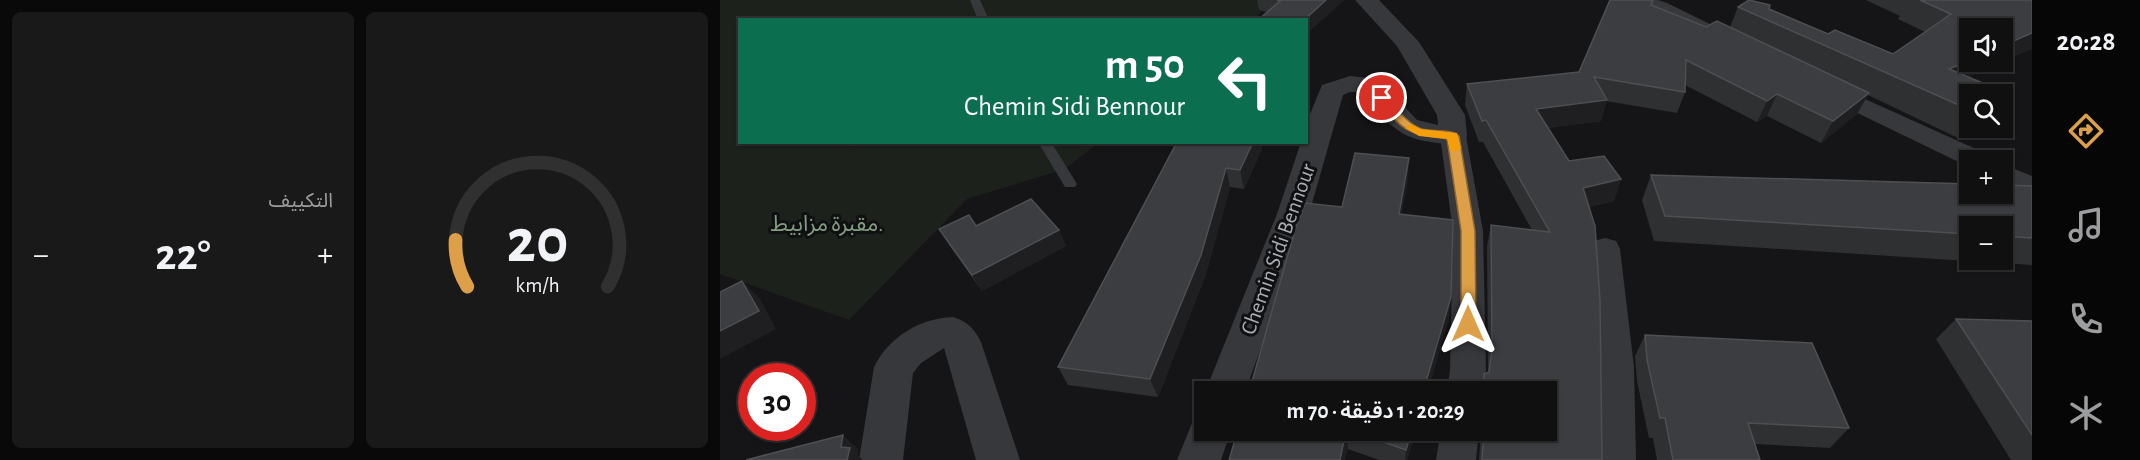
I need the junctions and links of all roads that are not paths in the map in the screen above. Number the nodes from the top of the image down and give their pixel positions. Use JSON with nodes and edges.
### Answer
{"nodes":[{"id":1,"x":975,"y":0,"type":"edge"},
{"id":2,"x":1366,"y":0,"type":"edge"},
{"id":3,"x":1635,"y":0,"type":"edge"},
{"id":4,"x":983,"y":18,"type":"edge"},
{"id":5,"x":1727,"y":42,"type":"edge"},
{"id":6,"x":1800,"y":76,"type":"edge"},
{"id":7,"x":1453,"y":136,"type":"junction"},
{"id":8,"x":1045,"y":144,"type":"edge"},
{"id":9,"x":1959,"y":151,"type":"edge"},
{"id":10,"x":2013,"y":178,"type":"edge"},
{"id":11,"x":1070,"y":184,"type":"dead end"},
{"id":12,"x":2032,"y":188,"type":"edge"},
{"id":13,"x":1605,"y":249,"type":"dead end"},
{"id":14,"x":1229,"y":381,"type":"edge"},
{"id":15,"x":1467,"y":381,"type":"edge"},
{"id":16,"x":1206,"y":441,"type":"edge"},
{"id":17,"x":1459,"y":441,"type":"edge"},
{"id":18,"x":881,"y":460,"type":"edge"},
{"id":19,"x":998,"y":460,"type":"edge"},
{"id":20,"x":1199,"y":460,"type":"edge"},
{"id":21,"x":1456,"y":460,"type":"edge"},
{"id":22,"x":1616,"y":460,"type":"edge"}],
"edges":[{"from":1,"to":4,"type":"lane"},
{"from":2,"to":7,"type":"street"},
{"from":3,"to":5,"type":"street"},
{"from":6,"to":9,"type":"street"},
{"from":7,"to":14,"type":"street","name":"Chemin Sidi Bennour"},
{"from":7,"to":15,"type":"street"},
{"from":8,"to":11,"type":"lane"},
{"from":10,"to":12,"type":"street"},
{"from":13,"to":22,"type":"street"},
{"from":16,"to":20,"type":"street"},
{"from":17,"to":21,"type":"street"},
{"from":18,"to":19,"type":"street"}]}
